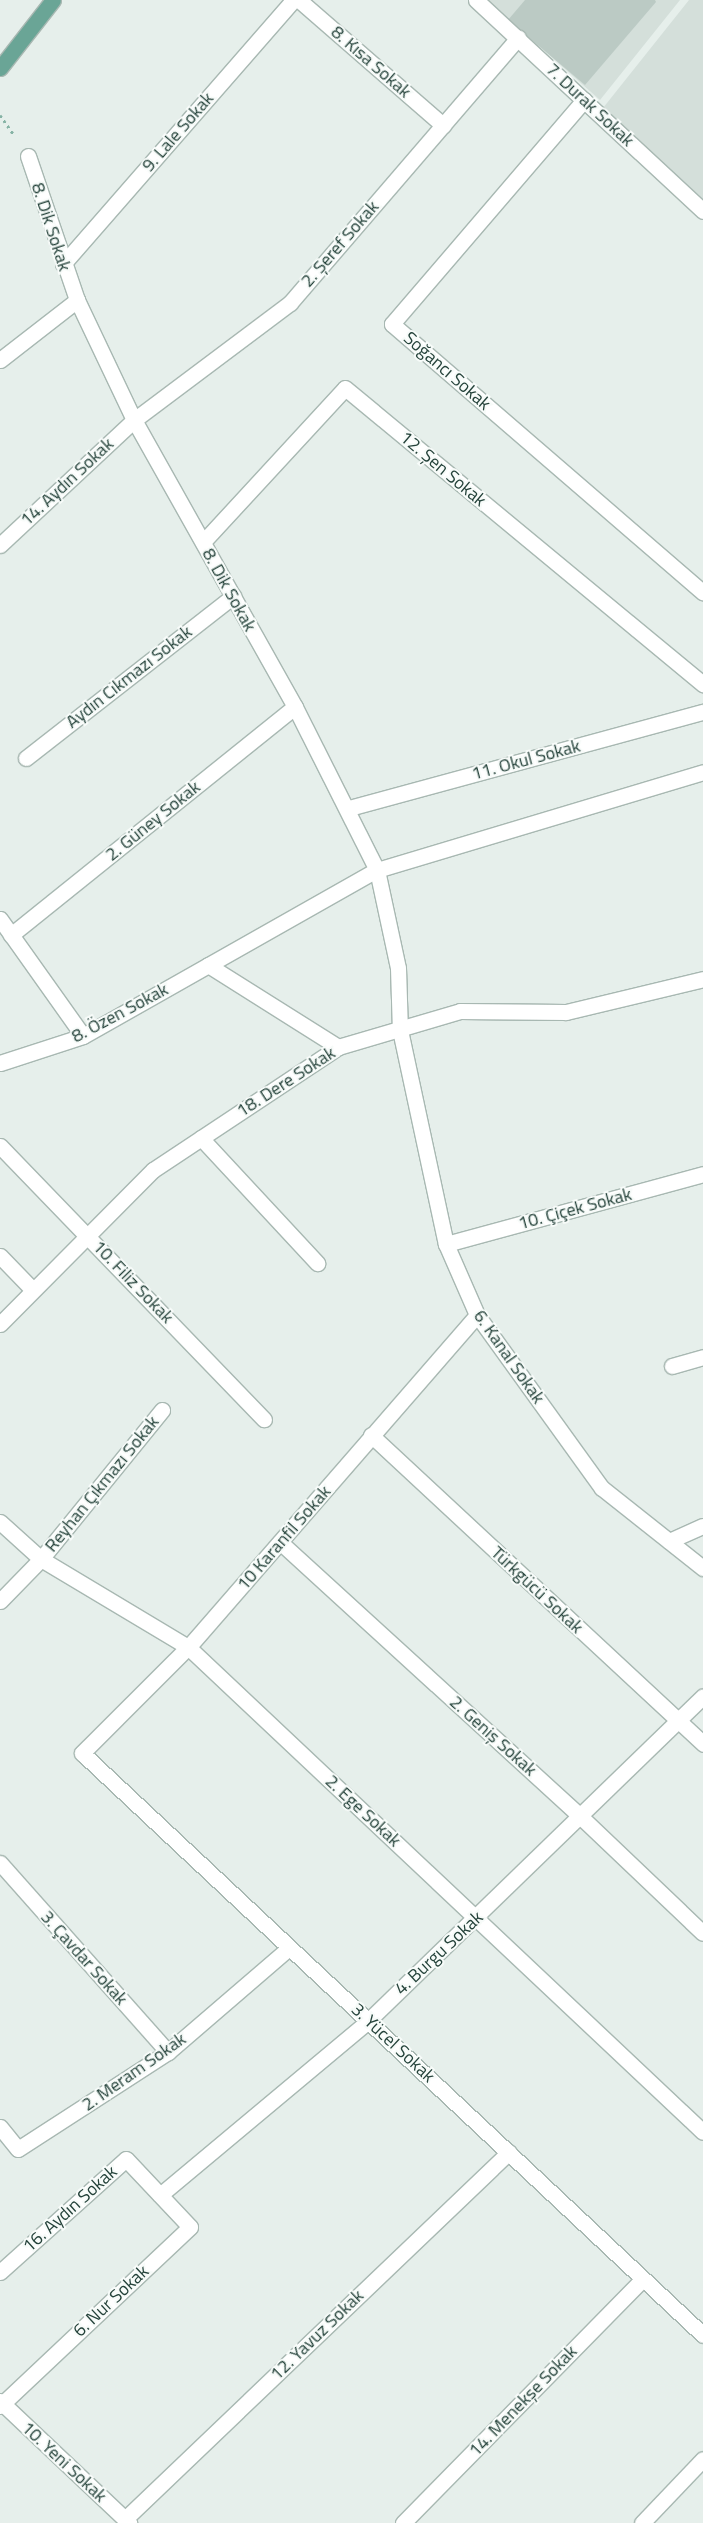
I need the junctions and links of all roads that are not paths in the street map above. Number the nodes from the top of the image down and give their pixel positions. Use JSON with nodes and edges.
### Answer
{"nodes":[{"id":1,"x":53,"y":0,"type":"edge"},
{"id":2,"x":293,"y":0,"type":"edge"},
{"id":3,"x":299,"y":0,"type":"edge"},
{"id":4,"x":476,"y":0,"type":"edge"},
{"id":5,"x":518,"y":38,"type":"junction"},
{"id":6,"x":0,"y":68,"type":"edge"},
{"id":7,"x":584,"y":100,"type":"junction"},
{"id":8,"x":443,"y":125,"type":"junction"},
{"id":9,"x":28,"y":156,"type":"dead end"},
{"id":10,"x":703,"y":211,"type":"edge"},
{"id":11,"x":63,"y":264,"type":"junction"},
{"id":12,"x":76,"y":300,"type":"junction"},
{"id":13,"x":0,"y":360,"type":"edge"},
{"id":14,"x":134,"y":420,"type":"junction"},
{"id":15,"x":203,"y":542,"type":"junction"},
{"id":16,"x":0,"y":545,"type":"edge"},
{"id":17,"x":703,"y":592,"type":"edge"},
{"id":18,"x":233,"y":596,"type":"junction"},
{"id":19,"x":703,"y":684,"type":"edge"},
{"id":20,"x":295,"y":707,"type":"junction"},
{"id":21,"x":703,"y":712,"type":"edge"},
{"id":22,"x":26,"y":758,"type":"dead end"},
{"id":23,"x":703,"y":772,"type":"edge"},
{"id":24,"x":348,"y":808,"type":"junction"},
{"id":25,"x":377,"y":870,"type":"junction"},
{"id":26,"x":0,"y":919,"type":"edge"},
{"id":27,"x":11,"y":935,"type":"junction"},
{"id":28,"x":208,"y":965,"type":"junction"},
{"id":29,"x":703,"y":979,"type":"edge"},
{"id":30,"x":400,"y":1030,"type":"junction"},
{"id":31,"x":83,"y":1036,"type":"junction"},
{"id":32,"x":338,"y":1047,"type":"junction"},
{"id":33,"x":0,"y":1063,"type":"edge"},
{"id":34,"x":201,"y":1138,"type":"junction"},
{"id":35,"x":0,"y":1146,"type":"edge"},
{"id":36,"x":703,"y":1174,"type":"edge"},
{"id":37,"x":88,"y":1235,"type":"junction"},
{"id":38,"x":446,"y":1244,"type":"junction"},
{"id":39,"x":0,"y":1256,"type":"edge"},
{"id":40,"x":317,"y":1263,"type":"dead end"},
{"id":41,"x":33,"y":1290,"type":"junction"},
{"id":42,"x":477,"y":1315,"type":"junction"},
{"id":43,"x":0,"y":1324,"type":"edge"},
{"id":44,"x":703,"y":1357,"type":"edge"},
{"id":45,"x":672,"y":1366,"type":"dead end"},
{"id":46,"x":162,"y":1410,"type":"dead end"},
{"id":47,"x":264,"y":1419,"type":"dead end"},
{"id":48,"x":371,"y":1435,"type":"junction"},
{"id":49,"x":0,"y":1522,"type":"edge"},
{"id":50,"x":703,"y":1526,"type":"edge"},
{"id":51,"x":669,"y":1541,"type":"junction"},
{"id":52,"x":280,"y":1542,"type":"junction"},
{"id":53,"x":41,"y":1559,"type":"junction"},
{"id":54,"x":703,"y":1568,"type":"edge"},
{"id":55,"x":0,"y":1602,"type":"edge"},
{"id":56,"x":188,"y":1647,"type":"junction"},
{"id":57,"x":703,"y":1696,"type":"edge"},
{"id":58,"x":678,"y":1721,"type":"junction"},
{"id":59,"x":703,"y":1744,"type":"edge"},
{"id":60,"x":82,"y":1753,"type":"joint"},
{"id":61,"x":581,"y":1816,"type":"junction"},
{"id":62,"x":0,"y":1863,"type":"edge"},
{"id":63,"x":476,"y":1918,"type":"junction"},
{"id":64,"x":703,"y":1934,"type":"edge"},
{"id":65,"x":289,"y":1948,"type":"junction"},
{"id":66,"x":369,"y":2020,"type":"junction"},
{"id":67,"x":168,"y":2052,"type":"junction"},
{"id":68,"x":0,"y":2127,"type":"edge"},
{"id":69,"x":703,"y":2132,"type":"edge"},
{"id":70,"x":509,"y":2152,"type":"junction"},
{"id":71,"x":160,"y":2194,"type":"junction"},
{"id":72,"x":0,"y":2272,"type":"edge"},
{"id":73,"x":642,"y":2280,"type":"junction"},
{"id":74,"x":703,"y":2336,"type":"edge"},
{"id":75,"x":1,"y":2404,"type":"edge"},
{"id":76,"x":703,"y":2459,"type":"edge"},
{"id":77,"x":127,"y":2521,"type":"edge"},
{"id":78,"x":403,"y":2523,"type":"edge"},
{"id":79,"x":642,"y":2523,"type":"edge"}],
"edges":[{"from":1,"to":6,"type":"main road"},
{"from":2,"to":11,"type":"street","name":"9. Lale Sokak"},
{"from":3,"to":8,"type":"street","name":"8. Kısa Sokak"},
{"from":4,"to":5,"type":"street","name":"7. Durak Sokak"},
{"from":5,"to":7,"type":"street","name":"7. Durak Sokak"},
{"from":5,"to":8,"type":"street","name":"2. Şeref Sokak"},
{"from":7,"to":10,"type":"street","name":"7. Durak Sokak"},
{"from":7,"to":17,"type":"street","name":"Soğancı Sokak"},
{"from":8,"to":14,"type":"street","name":"2. Şeref Sokak"},
{"from":9,"to":11,"type":"street","name":"8. Dik Sokak"},
{"from":11,"to":12,"type":"street","name":"8. Dik Sokak"},
{"from":12,"to":13,"type":"street"},
{"from":12,"to":14,"type":"street","name":"8. Dik Sokak"},
{"from":14,"to":15,"type":"street","name":"8. Dik Sokak"},
{"from":14,"to":16,"type":"street","name":"14. Aydın Sokak"},
{"from":15,"to":18,"type":"street","name":"8. Dik Sokak"},
{"from":15,"to":19,"type":"street","name":"12. Şen Sokak"},
{"from":18,"to":20,"type":"street","name":"8. Dik Sokak"},
{"from":18,"to":22,"type":"street","name":"Aydın Cıkmazı Sokak"},
{"from":20,"to":24,"type":"street","name":"8. Dik Sokak"},
{"from":20,"to":27,"type":"street","name":"2. Güney Sokak"},
{"from":21,"to":24,"type":"street","name":"11. Okul Sokak"},
{"from":23,"to":25,"type":"street"},
{"from":24,"to":25,"type":"street","name":"8. Dik Sokak"},
{"from":25,"to":28,"type":"street","name":"8. Özen Sokak"},
{"from":25,"to":30,"type":"street","name":"8. Dik Sokak"},
{"from":26,"to":27,"type":"street"},
{"from":27,"to":31,"type":"street"},
{"from":28,"to":31,"type":"street","name":"8. Özen Sokak"},
{"from":28,"to":32,"type":"street"},
{"from":29,"to":30,"type":"street","name":"18. Dere Sokak"},
{"from":30,"to":32,"type":"street","name":"18. Dere Sokak"},
{"from":30,"to":38,"type":"street","name":"6. Kanal Sokak"},
{"from":31,"to":33,"type":"street","name":"8. Özen Sokak"},
{"from":32,"to":34,"type":"street","name":"18. Dere Sokak"},
{"from":34,"to":37,"type":"street","name":"18. Dere Sokak"},
{"from":34,"to":40,"type":"street"},
{"from":35,"to":37,"type":"street","name":"10. Filiz Sokak"},
{"from":36,"to":38,"type":"street","name":"10. Çiçek Sokak"},
{"from":37,"to":41,"type":"street","name":"18. Dere Sokak"},
{"from":37,"to":47,"type":"street","name":"10. Filiz Sokak"},
{"from":38,"to":42,"type":"street","name":"6. Kanal Sokak"},
{"from":39,"to":41,"type":"street"},
{"from":41,"to":43,"type":"street","name":"18. Dere Sokak"},
{"from":42,"to":48,"type":"street","name":"10 Karanfil Sokak"},
{"from":42,"to":51,"type":"street","name":"6. Kanal Sokak"},
{"from":44,"to":45,"type":"street"},
{"from":46,"to":53,"type":"street","name":"Reyhan Çıkmazı Sokak"},
{"from":48,"to":52,"type":"street","name":"10 Karanfil Sokak"},
{"from":48,"to":58,"type":"street","name":"Türkgücü Sokak"},
{"from":49,"to":53,"type":"street","name":"2. Ege Sokak"},
{"from":50,"to":51,"type":"street"},
{"from":51,"to":54,"type":"street","name":"6. Kanal Sokak"},
{"from":52,"to":56,"type":"street","name":"10 Karanfil Sokak"},
{"from":52,"to":61,"type":"street","name":"2. Geniş Sokak"},
{"from":53,"to":55,"type":"street","name":"Reyhan Çıkmazı Sokak"},
{"from":53,"to":56,"type":"street","name":"2. Ege Sokak"},
{"from":56,"to":60,"type":"street","name":"10 Karanfil Sokak"},
{"from":56,"to":63,"type":"street","name":"2. Ege Sokak"},
{"from":57,"to":58,"type":"street","name":"4. Burgu Sokak"},
{"from":58,"to":59,"type":"street","name":"Türkgücü Sokak"},
{"from":58,"to":61,"type":"street","name":"4. Burgu Sokak"},
{"from":60,"to":65,"type":"street","name":"3. Yücel Sokak"},
{"from":61,"to":63,"type":"street","name":"4. Burgu Sokak"},
{"from":61,"to":64,"type":"street","name":"2. Geniş Sokak"},
{"from":62,"to":67,"type":"street","name":"3. Çavdar Sokak"},
{"from":63,"to":66,"type":"street","name":"4. Burgu Sokak"},
{"from":63,"to":69,"type":"street","name":"2. Ege Sokak"},
{"from":65,"to":66,"type":"street","name":"3. Yücel Sokak"},
{"from":65,"to":67,"type":"street","name":"2. Meram Sokak"},
{"from":66,"to":70,"type":"street","name":"3. Yücel Sokak"},
{"from":66,"to":71,"type":"street","name":"4. Burgu Sokak"},
{"from":67,"to":68,"type":"street","name":"2. Meram Sokak"},
{"from":70,"to":73,"type":"street","name":"3. Yücel Sokak"},
{"from":70,"to":77,"type":"street","name":"12. Yavuz Sokak"},
{"from":71,"to":72,"type":"street","name":"16. Aydın Sokak"},
{"from":71,"to":75,"type":"street","name":"6. Nur Sokak"},
{"from":73,"to":74,"type":"street","name":"3. Yücel Sokak"},
{"from":73,"to":78,"type":"street","name":"14. Menekşe Sokak"},
{"from":75,"to":77,"type":"street","name":"10. Yeni Sokak"},
{"from":76,"to":79,"type":"street"}]}
